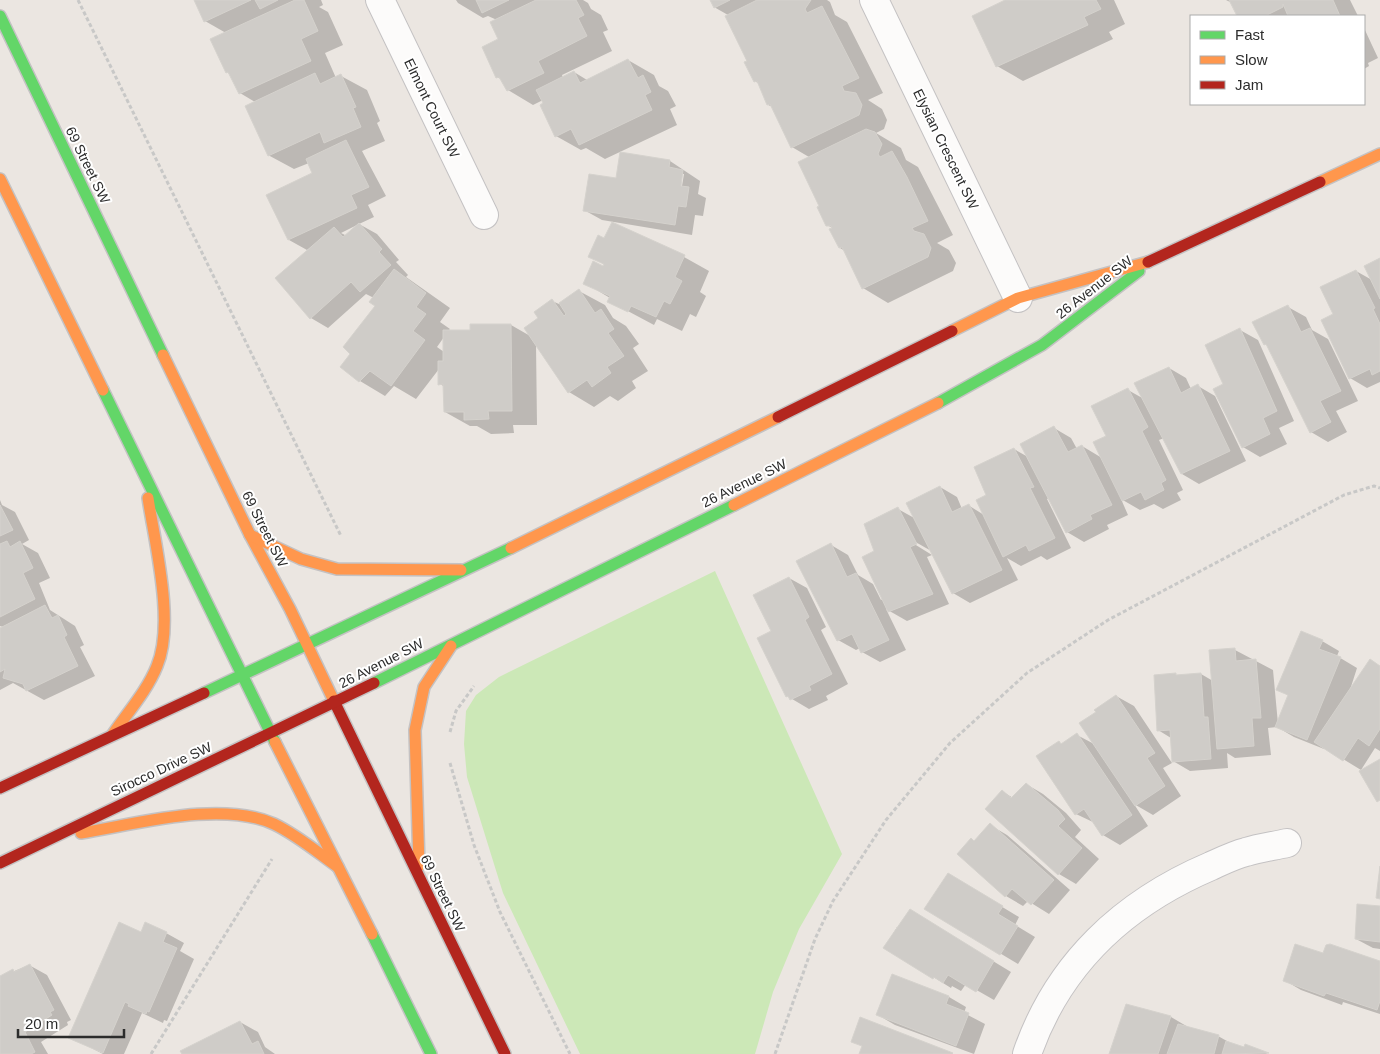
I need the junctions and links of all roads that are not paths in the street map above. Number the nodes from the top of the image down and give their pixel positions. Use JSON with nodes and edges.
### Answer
{"nodes":[{"id":1,"x":380,"y":0,"type":"edge"},
{"id":2,"x":874,"y":0,"type":"edge"},
{"id":3,"x":0,"y":6,"type":"edge"},
{"id":4,"x":0,"y":16,"type":"edge"},
{"id":5,"x":11,"y":40,"type":"junction"},
{"id":6,"x":1380,"y":154,"type":"edge"},
{"id":7,"x":0,"y":179,"type":"edge"},
{"id":8,"x":484,"y":215,"type":"dead end"},
{"id":9,"x":1150,"y":262,"type":"junction"},
{"id":10,"x":1018,"y":298,"type":"junction"},
{"id":11,"x":145,"y":476,"type":"junction"},
{"id":12,"x":250,"y":535,"type":"junction"},
{"id":13,"x":467,"y":570,"type":"junction"},
{"id":14,"x":452,"y":645,"type":"junction"},
{"id":15,"x":308,"y":646,"type":"junction"},
{"id":16,"x":242,"y":675,"type":"junction"},
{"id":17,"x":335,"y":703,"type":"junction"},
{"id":18,"x":113,"y":734,"type":"junction"},
{"id":19,"x":271,"y":734,"type":"junction"},
{"id":20,"x":0,"y":788,"type":"edge"},
{"id":21,"x":55,"y":836,"type":"junction"},
{"id":22,"x":1287,"y":843,"type":"dead end"},
{"id":23,"x":0,"y":862,"type":"edge"},
{"id":24,"x":341,"y":870,"type":"junction"},
{"id":25,"x":420,"y":878,"type":"junction"},
{"id":26,"x":431,"y":1054,"type":"edge"},
{"id":27,"x":505,"y":1054,"type":"edge"},
{"id":28,"x":1027,"y":1054,"type":"edge"}],
"edges":[{"from":1,"to":8,"type":"street","name":"Elmont Court SW"},
{"from":2,"to":10,"type":"street","name":"Elysian Crescent SW"},
{"from":3,"to":5,"type":"main road"},
{"from":4,"to":5,"type":"main road","name":"69 Street SW"},
{"from":5,"to":12,"type":"main road","name":"69 Street SW"},
{"from":6,"to":9,"type":"main road","name":"26 Avenue SW"},
{"from":7,"to":11,"type":"main road"},
{"from":9,"to":10,"type":"main road","name":"26 Avenue SW"},
{"from":9,"to":14,"type":"main road","name":"26 Avenue SW"},
{"from":10,"to":13,"type":"main road","name":"26 Avenue SW"},
{"from":11,"to":16,"type":"main road"},
{"from":11,"to":18,"type":"main road"},
{"from":12,"to":13,"type":"main road"},
{"from":12,"to":15,"type":"main road","name":"69 Street SW"},
{"from":13,"to":15,"type":"main road","name":"26 Avenue SW"},
{"from":14,"to":17,"type":"main road","name":"26 Avenue SW"},
{"from":14,"to":25,"type":"main road"},
{"from":15,"to":16,"type":"main road"},
{"from":15,"to":17,"type":"main road","name":"69 Street SW"},
{"from":16,"to":18,"type":"main road"},
{"from":16,"to":19,"type":"main road"},
{"from":17,"to":19,"type":"main road","name":"Sirocco Drive SW"},
{"from":17,"to":25,"type":"main road","name":"69 Street SW"},
{"from":18,"to":20,"type":"main road"},
{"from":19,"to":21,"type":"main road","name":"Sirocco Drive SW"},
{"from":19,"to":24,"type":"main road"},
{"from":21,"to":23,"type":"main road","name":"Sirocco Drive SW"},
{"from":21,"to":24,"type":"main road"},
{"from":22,"to":28,"type":"street"},
{"from":24,"to":26,"type":"main road"},
{"from":25,"to":27,"type":"main road","name":"69 Street SW"}]}
